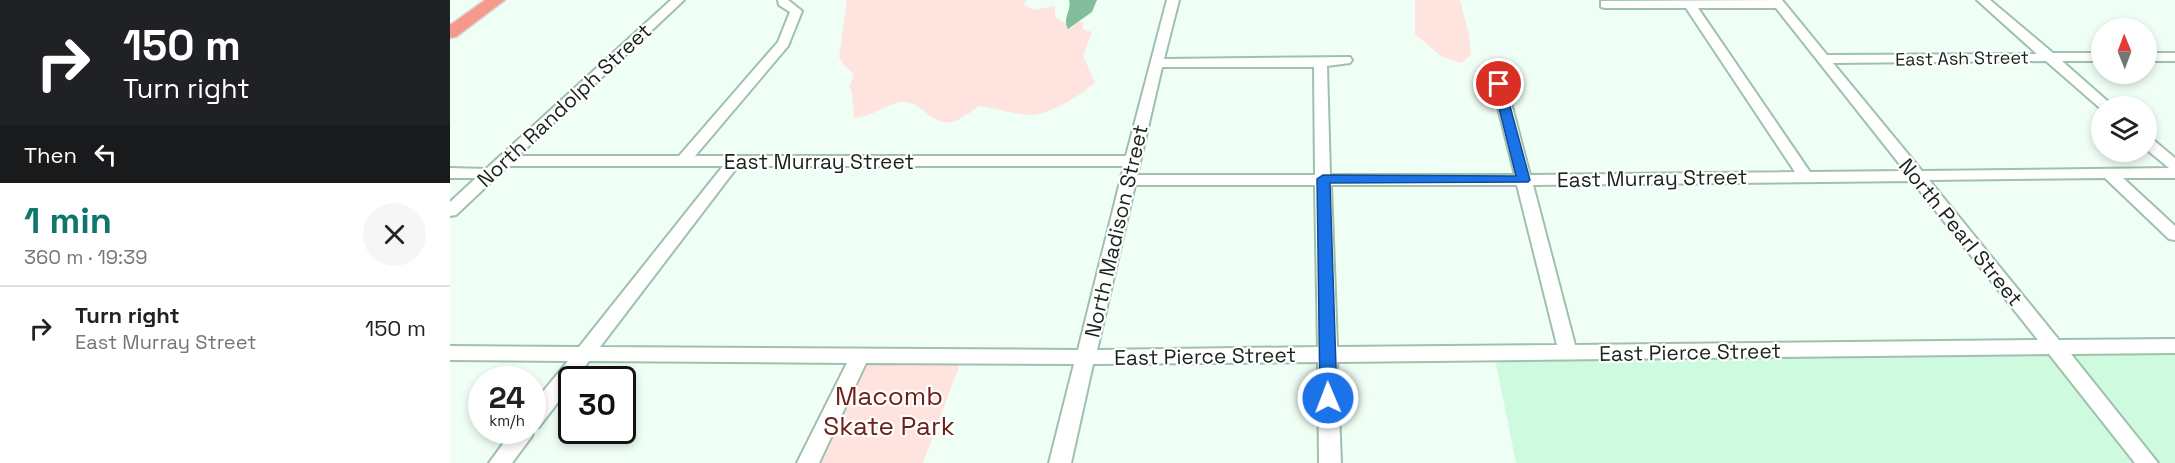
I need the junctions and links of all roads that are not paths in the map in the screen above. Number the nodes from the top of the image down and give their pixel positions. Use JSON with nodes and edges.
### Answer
{"nodes":[{"id":1,"x":496,"y":0,"type":"edge"},
{"id":2,"x":678,"y":0,"type":"edge"},
{"id":3,"x":1173,"y":0,"type":"edge"},
{"id":4,"x":1983,"y":0,"type":"edge"},
{"id":5,"x":783,"y":2,"type":"dead end"},
{"id":6,"x":1777,"y":2,"type":"edge"},
{"id":7,"x":1605,"y":4,"type":"dead end"},
{"id":8,"x":1690,"y":4,"type":"junction"},
{"id":9,"x":450,"y":33,"type":"edge"},
{"id":10,"x":2050,"y":57,"type":"junction"},
{"id":11,"x":2091,"y":57,"type":"edge"},
{"id":12,"x":2157,"y":57,"type":"edge"},
{"id":13,"x":2175,"y":57,"type":"edge"},
{"id":14,"x":1822,"y":59,"type":"junction"},
{"id":15,"x":1346,"y":60,"type":"dead end"},
{"id":16,"x":1156,"y":63,"type":"junction"},
{"id":17,"x":1320,"y":63,"type":"junction"},
{"id":18,"x":1499,"y":84,"type":"dead end"},
{"id":19,"x":2095,"y":96,"type":"edge"},
{"id":20,"x":2157,"y":150,"type":"edge"},
{"id":21,"x":505,"y":161,"type":"junction"},
{"id":22,"x":683,"y":161,"type":"junction"},
{"id":23,"x":734,"y":161,"type":"junction"},
{"id":24,"x":1134,"y":161,"type":"junction"},
{"id":25,"x":2175,"y":166,"type":"edge"},
{"id":26,"x":450,"y":173,"type":"edge"},
{"id":27,"x":2175,"y":173,"type":"edge"},
{"id":28,"x":491,"y":174,"type":"junction"},
{"id":29,"x":2109,"y":174,"type":"junction"},
{"id":30,"x":1916,"y":175,"type":"junction"},
{"id":31,"x":1805,"y":176,"type":"junction"},
{"id":32,"x":1323,"y":179,"type":"junction"},
{"id":33,"x":1129,"y":180,"type":"junction"},
{"id":34,"x":1523,"y":180,"type":"junction"},
{"id":35,"x":450,"y":211,"type":"edge"},
{"id":36,"x":2175,"y":235,"type":"edge"},
{"id":37,"x":2175,"y":346,"type":"edge"},
{"id":38,"x":2053,"y":347,"type":"junction"},
{"id":39,"x":450,"y":353,"type":"edge"},
{"id":40,"x":1568,"y":353,"type":"junction"},
{"id":41,"x":585,"y":354,"type":"junction"},
{"id":42,"x":1328,"y":355,"type":"junction"},
{"id":43,"x":860,"y":356,"type":"junction"},
{"id":44,"x":1086,"y":357,"type":"junction"},
{"id":45,"x":546,"y":403,"type":"edge"},
{"id":46,"x":514,"y":444,"type":"edge"},
{"id":47,"x":500,"y":463,"type":"edge"},
{"id":48,"x":808,"y":463,"type":"edge"},
{"id":49,"x":1060,"y":463,"type":"edge"},
{"id":50,"x":1330,"y":463,"type":"edge"},
{"id":51,"x":2147,"y":463,"type":"edge"}],
"edges":[{"from":1,"to":9,"type":"highway"},
{"from":2,"to":21,"type":"street","name":"North Randolph Street"},
{"from":3,"to":16,"type":"street","name":"North Madison Street"},
{"from":4,"to":10,"type":"street"},
{"from":5,"to":22,"type":"street"},
{"from":6,"to":8,"type":"street"},
{"from":6,"to":14,"type":"street","name":"North Pearl Street"},
{"from":7,"to":8,"type":"street"},
{"from":8,"to":31,"type":"street"},
{"from":10,"to":11,"type":"street","name":"East Ash Street"},
{"from":10,"to":14,"type":"street","name":"East Ash Street"},
{"from":10,"to":19,"type":"street"},
{"from":12,"to":13,"type":"street"},
{"from":14,"to":30,"type":"street","name":"North Pearl Street"},
{"from":15,"to":17,"type":"street"},
{"from":16,"to":17,"type":"street"},
{"from":16,"to":24,"type":"street","name":"North Madison Street"},
{"from":17,"to":32,"type":"street"},
{"from":18,"to":34,"type":"street"},
{"from":20,"to":25,"type":"street"},
{"from":21,"to":22,"type":"street","name":"East Murray Street"},
{"from":21,"to":28,"type":"street","name":"North Randolph Street"},
{"from":22,"to":23,"type":"street","name":"East Murray Street"},
{"from":23,"to":24,"type":"street","name":"East Murray Street"},
{"from":23,"to":41,"type":"street"},
{"from":24,"to":33,"type":"street","name":"North Madison Street"},
{"from":26,"to":28,"type":"street"},
{"from":27,"to":29,"type":"street","name":"East Murray Street"},
{"from":28,"to":35,"type":"street","name":"North Randolph Street"},
{"from":29,"to":30,"type":"street","name":"East Murray Street"},
{"from":29,"to":36,"type":"street"},
{"from":30,"to":31,"type":"street","name":"East Murray Street"},
{"from":30,"to":38,"type":"street","name":"North Pearl Street"},
{"from":31,"to":34,"type":"street","name":"East Murray Street"},
{"from":32,"to":33,"type":"street","name":"East Murray Street"},
{"from":32,"to":34,"type":"street","name":"East Murray Street"},
{"from":32,"to":42,"type":"street"},
{"from":33,"to":44,"type":"street","name":"North Madison Street"},
{"from":34,"to":40,"type":"street"},
{"from":37,"to":38,"type":"street","name":"East Pierce Street"},
{"from":38,"to":40,"type":"street","name":"East Pierce Street"},
{"from":38,"to":51,"type":"street","name":"North Pearl Street"},
{"from":39,"to":41,"type":"street","name":"East Pierce Street"},
{"from":40,"to":42,"type":"street","name":"East Pierce Street"},
{"from":41,"to":43,"type":"street","name":"East Pierce Street"},
{"from":41,"to":45,"type":"street"},
{"from":42,"to":44,"type":"street","name":"East Pierce Street"},
{"from":42,"to":50,"type":"street"},
{"from":43,"to":44,"type":"street","name":"East Pierce Street"},
{"from":43,"to":48,"type":"street"},
{"from":44,"to":49,"type":"street","name":"North Madison Street"},
{"from":46,"to":47,"type":"street"}]}
